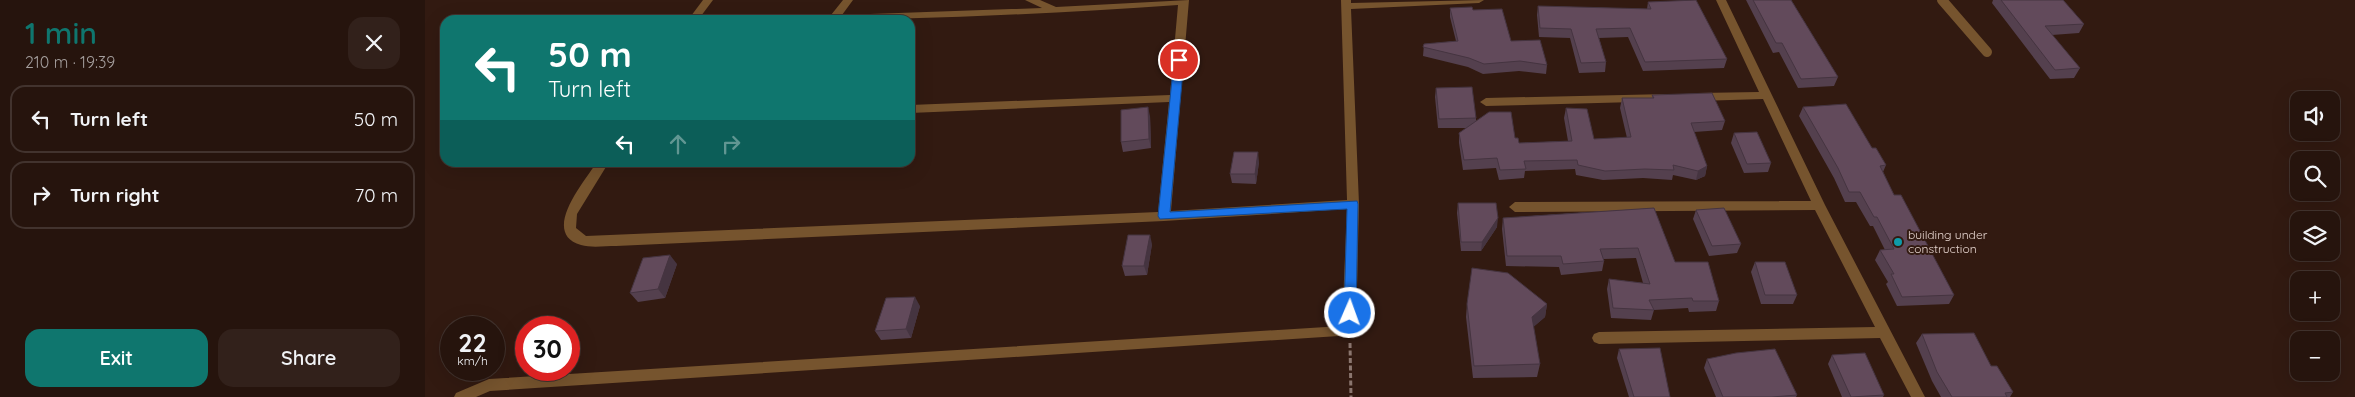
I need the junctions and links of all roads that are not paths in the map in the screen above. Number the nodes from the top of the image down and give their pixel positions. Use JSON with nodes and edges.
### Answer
{"nodes":[{"id":1,"x":708,"y":0,"type":"edge"},
{"id":2,"x":848,"y":0,"type":"edge"},
{"id":3,"x":1030,"y":0,"type":"edge"},
{"id":4,"x":1479,"y":0,"type":"edge"},
{"id":5,"x":1721,"y":0,"type":"edge"},
{"id":6,"x":1943,"y":0,"type":"edge"},
{"id":7,"x":1184,"y":1,"type":"edge"},
{"id":8,"x":1346,"y":3,"type":"edge"},
{"id":9,"x":1061,"y":10,"type":"junction"},
{"id":10,"x":697,"y":15,"type":"edge"},
{"id":11,"x":836,"y":15,"type":"edge"},
{"id":12,"x":915,"y":15,"type":"edge"},
{"id":13,"x":1987,"y":52,"type":"dead end"},
{"id":14,"x":1766,"y":95,"type":"junction"},
{"id":15,"x":1176,"y":98,"type":"junction"},
{"id":16,"x":1486,"y":102,"type":"dead end"},
{"id":17,"x":915,"y":109,"type":"edge"},
{"id":18,"x":600,"y":167,"type":"edge"},
{"id":19,"x":1353,"y":204,"type":"junction"},
{"id":20,"x":1819,"y":205,"type":"junction"},
{"id":21,"x":1515,"y":207,"type":"dead end"},
{"id":22,"x":1164,"y":216,"type":"junction"},
{"id":23,"x":1885,"y":332,"type":"junction"},
{"id":24,"x":1599,"y":338,"type":"dead end"},
{"id":25,"x":461,"y":397,"type":"edge"},
{"id":26,"x":1918,"y":397,"type":"edge"}],
"edges":[{"from":1,"to":10,"type":"street"},
{"from":2,"to":11,"type":"street"},
{"from":3,"to":9,"type":"street"},
{"from":4,"to":8,"type":"street"},
{"from":5,"to":14,"type":"street"},
{"from":6,"to":13,"type":"lane"},
{"from":7,"to":9,"type":"street"},
{"from":7,"to":15,"type":"street"},
{"from":8,"to":19,"type":"street"},
{"from":9,"to":12,"type":"street"},
{"from":14,"to":16,"type":"street"},
{"from":14,"to":20,"type":"street"},
{"from":15,"to":17,"type":"street"},
{"from":15,"to":22,"type":"street"},
{"from":18,"to":22,"type":"street"},
{"from":19,"to":22,"type":"street"},
{"from":19,"to":25,"type":"street"},
{"from":20,"to":21,"type":"street"},
{"from":20,"to":23,"type":"street"},
{"from":23,"to":24,"type":"street"},
{"from":23,"to":26,"type":"street"}]}
